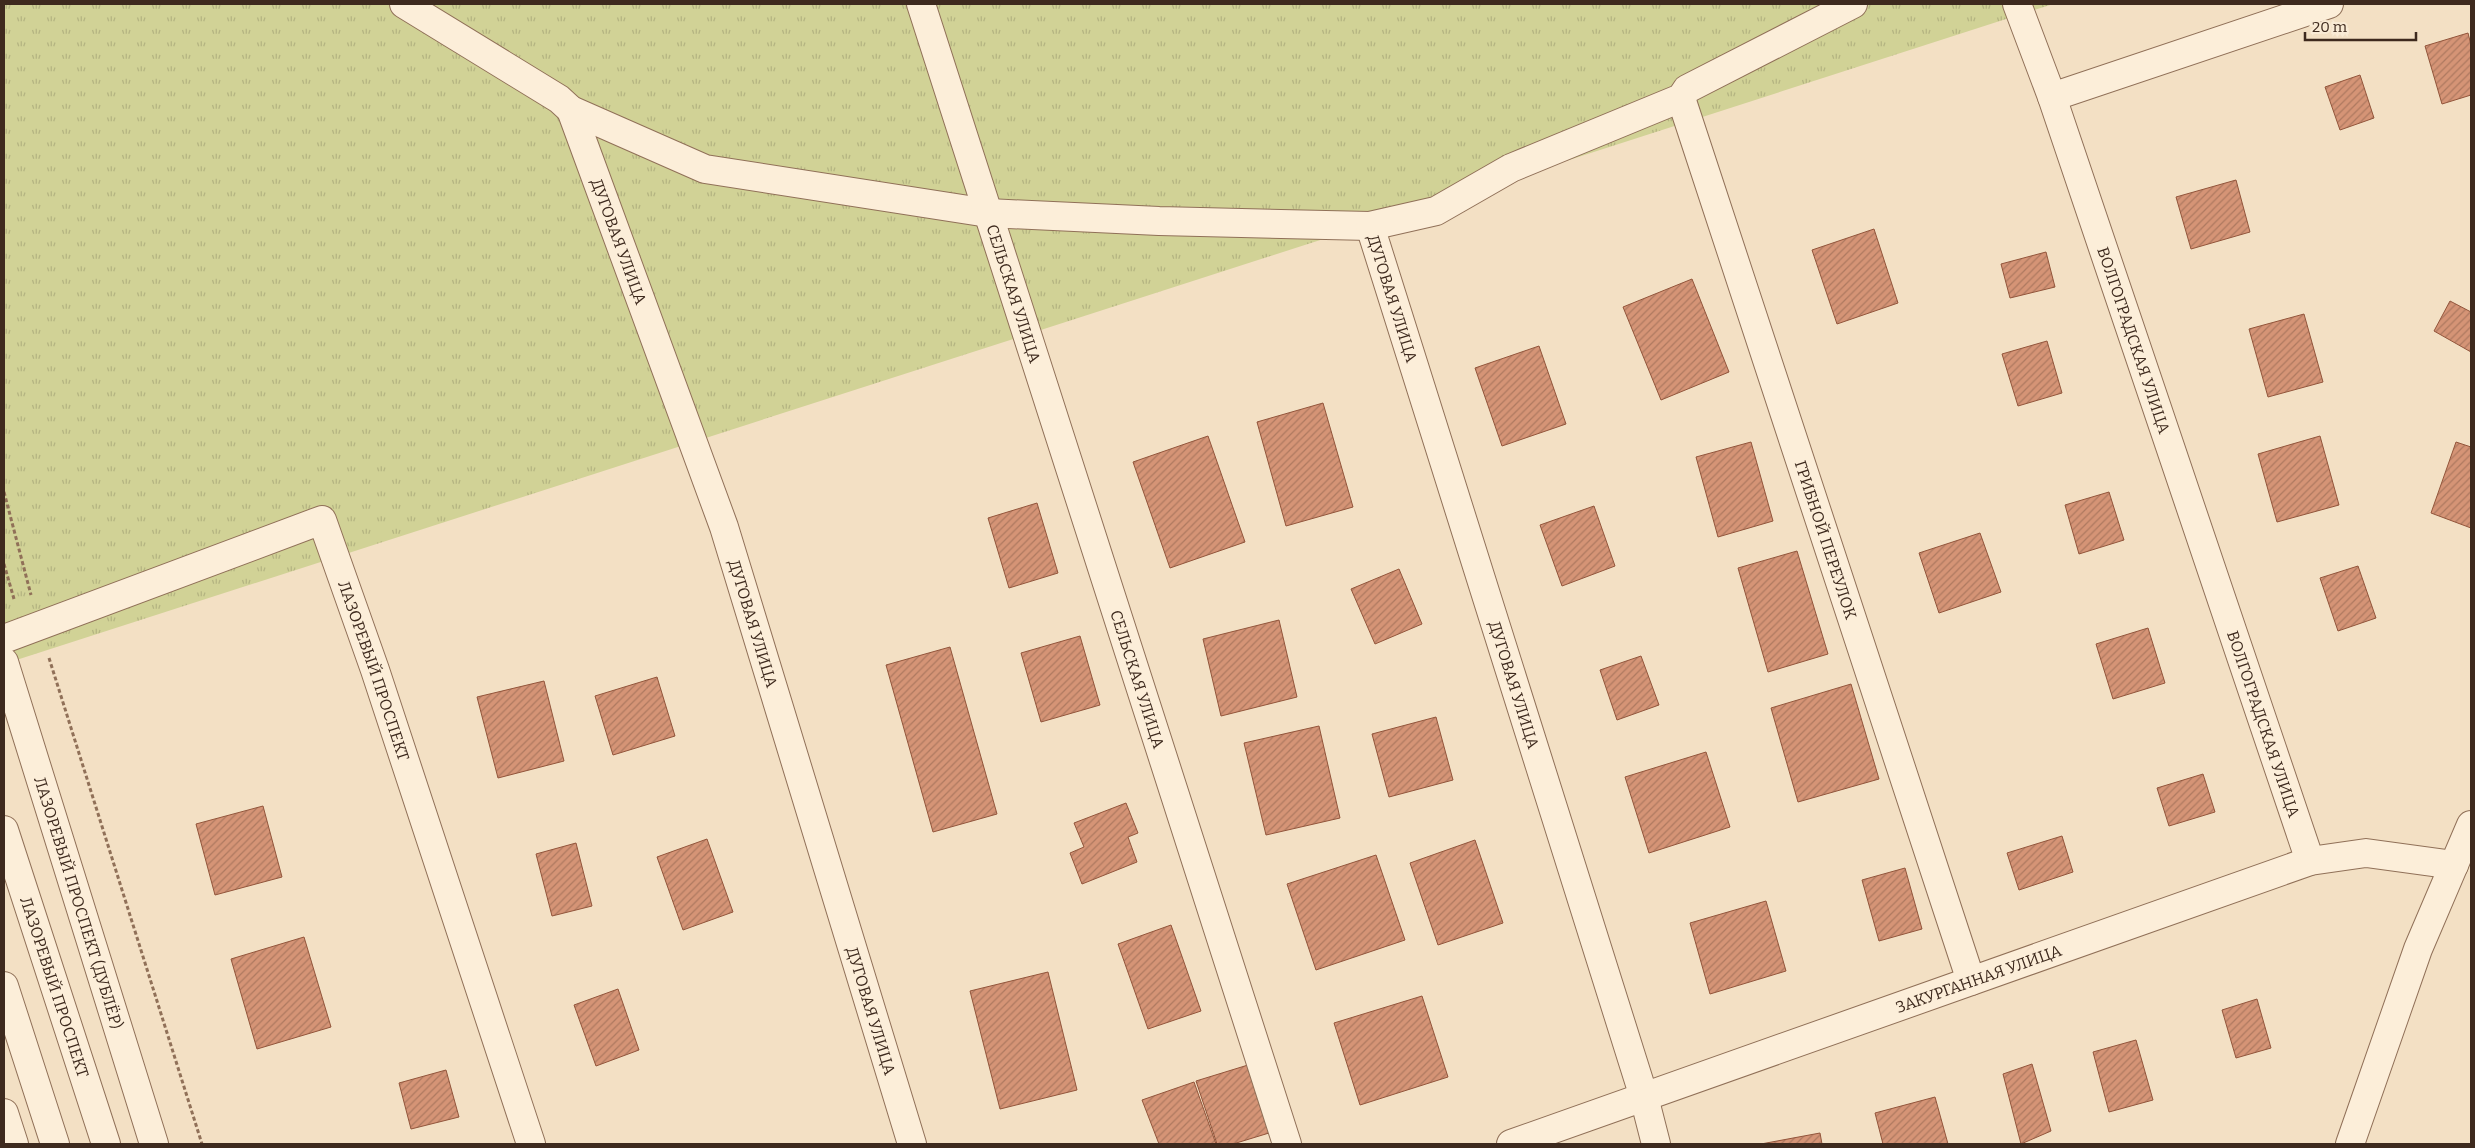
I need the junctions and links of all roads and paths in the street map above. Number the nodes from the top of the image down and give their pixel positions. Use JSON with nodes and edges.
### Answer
{"nodes":[{"id":1,"x":404,"y":4,"type":"edge"},
{"id":2,"x":921,"y":4,"type":"edge"},
{"id":3,"x":1853,"y":4,"type":"edge"},
{"id":4,"x":2017,"y":4,"type":"edge"},
{"id":5,"x":2329,"y":4,"type":"edge"},
{"id":6,"x":2052,"y":96,"type":"junction"},
{"id":7,"x":1681,"y":98,"type":"junction"},
{"id":8,"x":571,"y":110,"type":"junction"},
{"id":9,"x":988,"y":213,"type":"junction"},
{"id":10,"x":1370,"y":226,"type":"junction"},
{"id":11,"x":4,"y":492,"type":"edge"},
{"id":12,"x":39,"y":626,"type":"junction"},
{"id":13,"x":4,"y":639,"type":"edge"},
{"id":14,"x":4,"y":662,"type":"edge"},
{"id":15,"x":2471,"y":825,"type":"edge"},
{"id":16,"x":4,"y":830,"type":"edge"},
{"id":17,"x":2310,"y":862,"type":"junction"},
{"id":18,"x":2454,"y":865,"type":"junction"},
{"id":19,"x":1971,"y":981,"type":"junction"},
{"id":20,"x":4,"y":986,"type":"edge"},
{"id":21,"x":1644,"y":1097,"type":"junction"},
{"id":22,"x":4,"y":1113,"type":"edge"},
{"id":23,"x":14,"y":1144,"type":"edge"},
{"id":24,"x":55,"y":1144,"type":"edge"},
{"id":25,"x":106,"y":1144,"type":"edge"},
{"id":26,"x":154,"y":1144,"type":"edge"},
{"id":27,"x":202,"y":1144,"type":"edge"},
{"id":28,"x":531,"y":1144,"type":"edge"},
{"id":29,"x":912,"y":1144,"type":"edge"},
{"id":30,"x":1287,"y":1144,"type":"edge"},
{"id":31,"x":1511,"y":1144,"type":"edge"},
{"id":32,"x":1656,"y":1144,"type":"edge"},
{"id":33,"x":2350,"y":1144,"type":"edge"}],
"edges":[{"from":1,"to":8,"type":"street"},
{"from":2,"to":9,"type":"street","name":"СЕЛЬСКАЯ УЛИЦА"},
{"from":3,"to":7,"type":"street"},
{"from":4,"to":6,"type":"street","name":"ВОЛГОГРАДСКАЯ УЛИЦА"},
{"from":5,"to":6,"type":"street"},
{"from":6,"to":17,"type":"street","name":"ВОЛГОГРАДСКАЯ УЛИЦА"},
{"from":7,"to":10,"type":"street"},
{"from":7,"to":19,"type":"street","name":"ГРИБНОЙ ПЕРЕУЛОК"},
{"from":8,"to":9,"type":"street"},
{"from":8,"to":29,"type":"street","name":"ДУГОВАЯ УЛИЦА"},
{"from":9,"to":10,"type":"street"},
{"from":9,"to":30,"type":"street","name":"СЕЛЬСКАЯ УЛИЦА"},
{"from":10,"to":21,"type":"street","name":"ДУГОВАЯ УЛИЦА"},
{"from":11,"to":12,"type":"path"},
{"from":12,"to":13,"type":"street","name":"ЛАЗОРЕВЫЙ ПРОСПЕКТ"},
{"from":12,"to":27,"type":"path"},
{"from":12,"to":28,"type":"street","name":"ЛАЗОРЕВЫЙ ПРОСПЕКТ"},
{"from":14,"to":26,"type":"street","name":"ЛАЗОРЕВЫЙ ПРОСПЕКТ (ДУБЛЁР)"},
{"from":15,"to":18,"type":"street"},
{"from":16,"to":25,"type":"street","name":"ЛАЗОРЕВЫЙ ПРОСПЕКТ"},
{"from":17,"to":18,"type":"street","name":"ЗАКУРГАННАЯ УЛИЦА"},
{"from":17,"to":19,"type":"street","name":"ЗАКУРГАННАЯ УЛИЦА"},
{"from":18,"to":33,"type":"street"},
{"from":19,"to":21,"type":"street","name":"ЗАКУРГАННАЯ УЛИЦА"},
{"from":20,"to":24,"type":"street"},
{"from":21,"to":31,"type":"street","name":"ЗАКУРГАННАЯ УЛИЦА"},
{"from":21,"to":32,"type":"street","name":"ДУГОВАЯ УЛИЦА"},
{"from":22,"to":23,"type":"street"}]}
